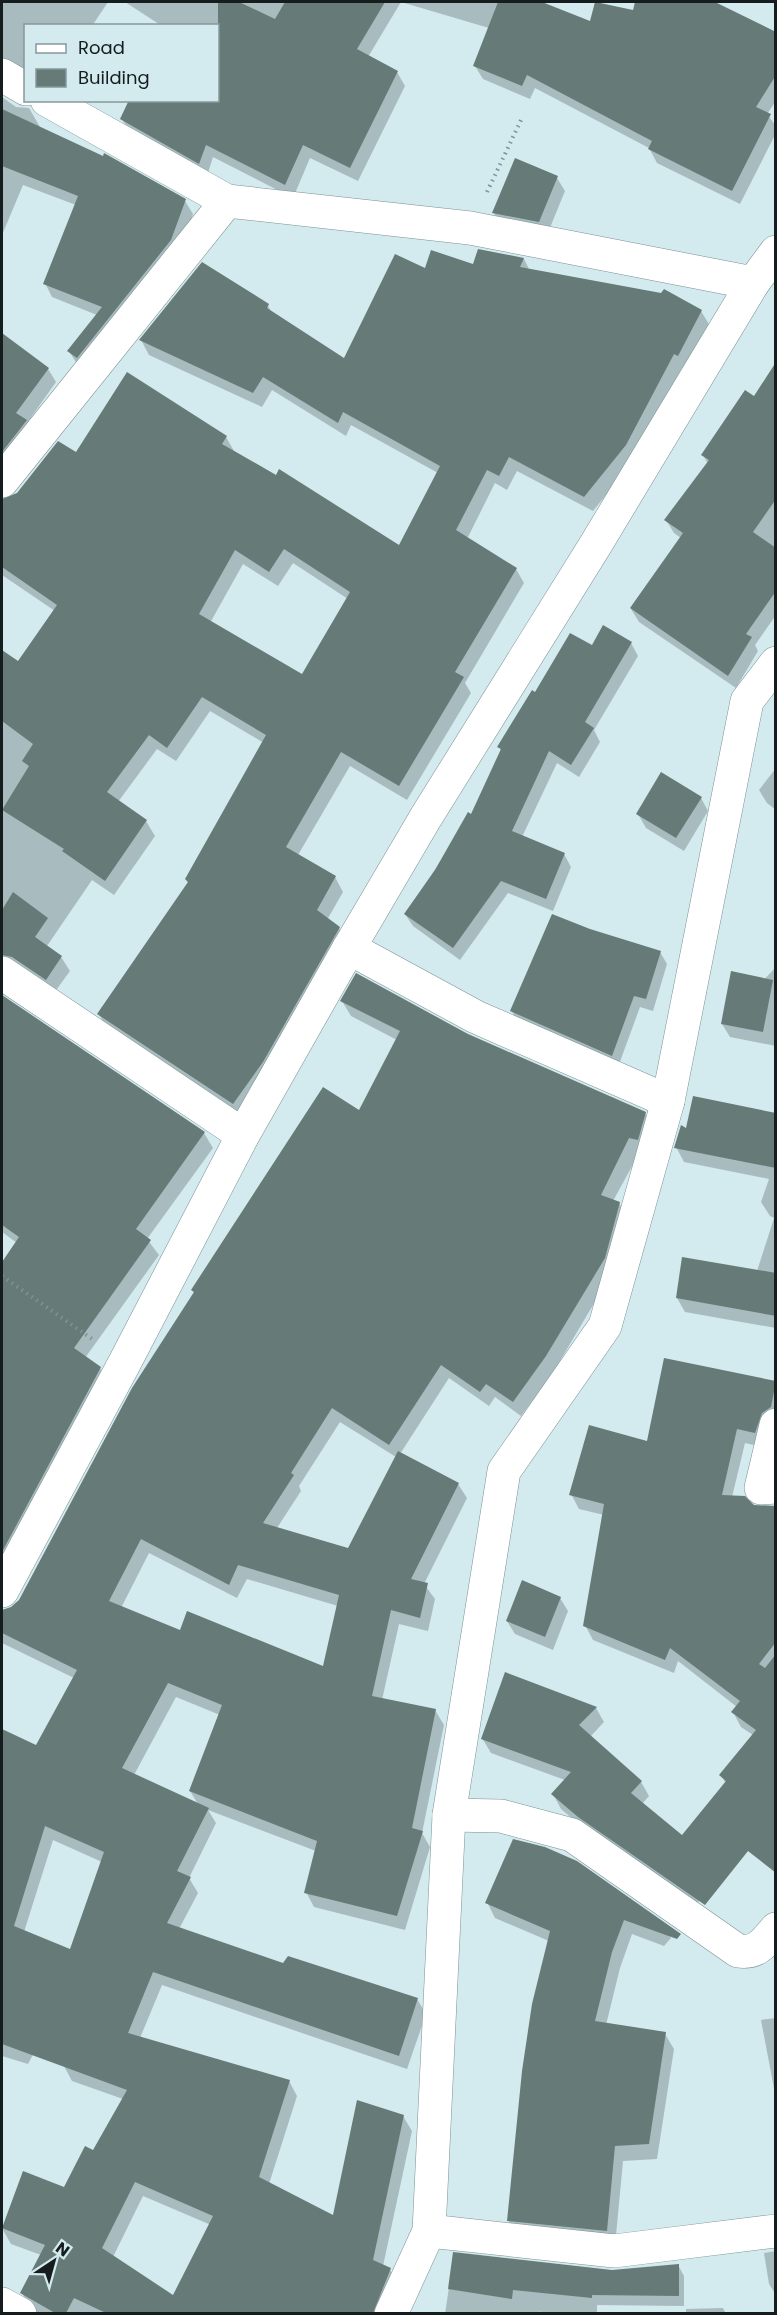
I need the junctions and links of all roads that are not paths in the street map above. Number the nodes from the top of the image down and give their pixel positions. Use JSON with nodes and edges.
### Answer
{"nodes":[{"id":1,"x":2,"y":75,"type":"edge"},
{"id":2,"x":24,"y":87,"type":"edge"},
{"id":3,"x":51,"y":102,"type":"edge"},
{"id":4,"x":227,"y":201,"type":"junction"},
{"id":5,"x":776,"y":252,"type":"edge"},
{"id":6,"x":753,"y":283,"type":"junction"},
{"id":7,"x":2,"y":481,"type":"edge"},
{"id":8,"x":776,"y":663,"type":"edge"},
{"id":9,"x":349,"y":948,"type":"junction"},
{"id":10,"x":2,"y":973,"type":"edge"},
{"id":11,"x":668,"y":1101,"type":"junction"},
{"id":12,"x":243,"y":1135,"type":"junction"},
{"id":13,"x":776,"y":1425,"type":"edge"},
{"id":14,"x":776,"y":1487,"type":"edge"},
{"id":15,"x":2,"y":1591,"type":"edge"},
{"id":16,"x":449,"y":1815,"type":"junction"},
{"id":17,"x":776,"y":1929,"type":"edge"},
{"id":18,"x":429,"y":2231,"type":"junction"},
{"id":19,"x":776,"y":2232,"type":"edge"},
{"id":20,"x":2,"y":2304,"type":"edge"},
{"id":21,"x":21,"y":2313,"type":"edge"},
{"id":22,"x":391,"y":2313,"type":"edge"}],
"edges":[{"from":1,"to":2,"type":"street"},
{"from":3,"to":4,"type":"street"},
{"from":4,"to":6,"type":"street"},
{"from":4,"to":7,"type":"street"},
{"from":5,"to":6,"type":"street"},
{"from":6,"to":9,"type":"street"},
{"from":8,"to":11,"type":"street"},
{"from":9,"to":11,"type":"street"},
{"from":9,"to":12,"type":"street"},
{"from":10,"to":12,"type":"street"},
{"from":11,"to":16,"type":"street"},
{"from":12,"to":15,"type":"street"},
{"from":13,"to":14,"type":"street"},
{"from":16,"to":17,"type":"street"},
{"from":16,"to":18,"type":"street"},
{"from":18,"to":19,"type":"street"},
{"from":18,"to":22,"type":"street"},
{"from":20,"to":21,"type":"street"}]}
